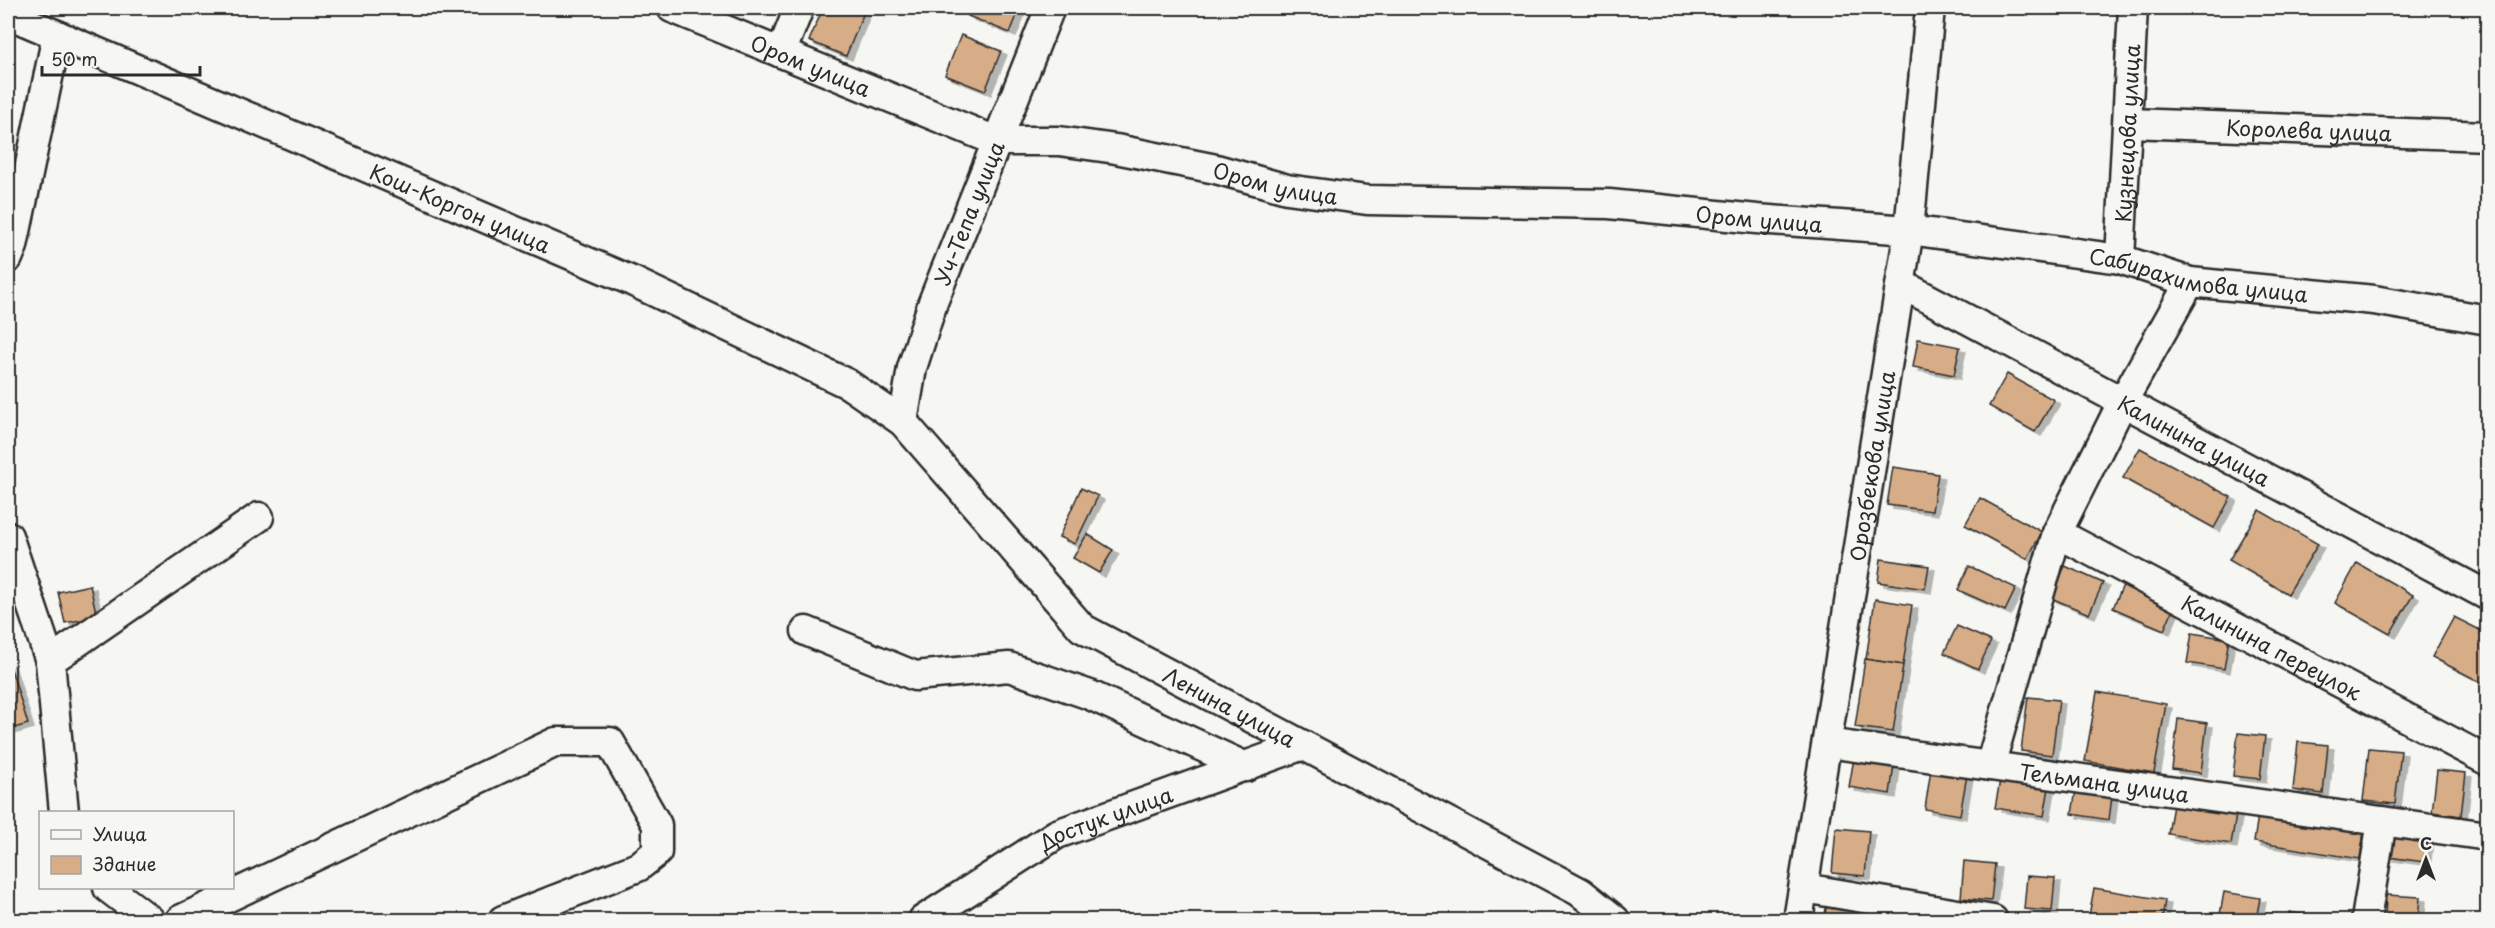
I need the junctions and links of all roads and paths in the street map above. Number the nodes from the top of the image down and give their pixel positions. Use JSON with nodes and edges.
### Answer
{"nodes":[{"id":1,"x":672,"y":8,"type":"edge"},
{"id":2,"x":799,"y":8,"type":"edge"},
{"id":3,"x":1050,"y":8,"type":"edge"},
{"id":4,"x":1930,"y":8,"type":"edge"},
{"id":5,"x":2133,"y":8,"type":"edge"},
{"id":6,"x":8,"y":14,"type":"edge"},
{"id":7,"x":57,"y":35,"type":"junction"},
{"id":8,"x":781,"y":53,"type":"junction"},
{"id":9,"x":2129,"y":123,"type":"junction"},
{"id":10,"x":2487,"y":136,"type":"edge"},
{"id":11,"x":996,"y":141,"type":"junction"},
{"id":12,"x":1909,"y":230,"type":"junction"},
{"id":13,"x":8,"y":258,"type":"edge"},
{"id":14,"x":2120,"y":259,"type":"junction"},
{"id":15,"x":2190,"y":282,"type":"junction"},
{"id":16,"x":1901,"y":284,"type":"junction"},
{"id":17,"x":2487,"y":320,"type":"edge"},
{"id":18,"x":2123,"y":402,"type":"junction"},
{"id":19,"x":903,"y":422,"type":"junction"},
{"id":20,"x":259,"y":517,"type":"dead end"},
{"id":21,"x":2056,"y":532,"type":"junction"},
{"id":22,"x":8,"y":536,"type":"edge"},
{"id":23,"x":2487,"y":596,"type":"edge"},
{"id":24,"x":806,"y":631,"type":"dead end"},
{"id":25,"x":50,"y":661,"type":"junction"},
{"id":26,"x":1827,"y":743,"type":"junction"},
{"id":27,"x":1304,"y":746,"type":"junction"},
{"id":28,"x":2487,"y":761,"type":"edge"},
{"id":29,"x":1246,"y":766,"type":"junction"},
{"id":30,"x":1990,"y":766,"type":"junction"},
{"id":31,"x":64,"y":811,"type":"edge"},
{"id":32,"x":2382,"y":821,"type":"junction"},
{"id":33,"x":2487,"y":836,"type":"edge"},
{"id":34,"x":1804,"y":888,"type":"junction"},
{"id":35,"x":109,"y":889,"type":"edge"},
{"id":36,"x":150,"y":921,"type":"edge"},
{"id":37,"x":180,"y":921,"type":"edge"},
{"id":38,"x":503,"y":921,"type":"edge"},
{"id":39,"x":923,"y":921,"type":"edge"},
{"id":40,"x":1615,"y":921,"type":"edge"},
{"id":41,"x":1798,"y":921,"type":"edge"},
{"id":42,"x":1993,"y":921,"type":"edge"},
{"id":43,"x":2366,"y":921,"type":"edge"}],
"edges":[{"from":1,"to":8,"type":"street","name":"Ором улица"},
{"from":2,"to":8,"type":"street"},
{"from":3,"to":11,"type":"street","name":"Уч-Тепа улица"},
{"from":4,"to":12,"type":"street","name":"Орозбекова улица"},
{"from":5,"to":9,"type":"street","name":"Кузнецова улица"},
{"from":6,"to":7,"type":"street","name":"Кош-Коргон улица"},
{"from":7,"to":13,"type":"street"},
{"from":7,"to":19,"type":"street","name":"Кош-Коргон улица"},
{"from":8,"to":11,"type":"street","name":"Ором улица"},
{"from":9,"to":10,"type":"street","name":"Королева улица"},
{"from":9,"to":14,"type":"street","name":"Кузнецова улица"},
{"from":11,"to":12,"type":"street","name":"Ором улица"},
{"from":11,"to":19,"type":"street","name":"Уч-Тепа улица"},
{"from":12,"to":14,"type":"street","name":"Сабирахимова улица"},
{"from":12,"to":16,"type":"street","name":"Орозбекова улица"},
{"from":14,"to":15,"type":"street","name":"Сабирахимова улица"},
{"from":15,"to":17,"type":"street","name":"Сабирахимова улица"},
{"from":15,"to":18,"type":"street"},
{"from":16,"to":18,"type":"street","name":"Калинина улица"},
{"from":16,"to":26,"type":"street","name":"Орозбекова улица"},
{"from":18,"to":21,"type":"street"},
{"from":18,"to":23,"type":"street","name":"Калинина улица"},
{"from":19,"to":27,"type":"street","name":"Ленина улица"},
{"from":20,"to":25,"type":"street"},
{"from":21,"to":28,"type":"street","name":"Калинина переулок"},
{"from":21,"to":30,"type":"street"},
{"from":22,"to":25,"type":"street"},
{"from":24,"to":29,"type":"street"},
{"from":25,"to":31,"type":"street"},
{"from":26,"to":30,"type":"street","name":"Тельмана улица"},
{"from":26,"to":34,"type":"street","name":"Орозбекова улица"},
{"from":27,"to":29,"type":"street","name":"Достук улица"},
{"from":27,"to":40,"type":"street","name":"Ленина улица"},
{"from":29,"to":39,"type":"street","name":"Достук улица"},
{"from":30,"to":32,"type":"street","name":"Тельмана улица"},
{"from":32,"to":33,"type":"street","name":"Тельмана улица"},
{"from":32,"to":43,"type":"street"},
{"from":34,"to":41,"type":"street","name":"Орозбекова улица"},
{"from":34,"to":42,"type":"street"},
{"from":35,"to":36,"type":"street"},
{"from":37,"to":38,"type":"street"}]}
